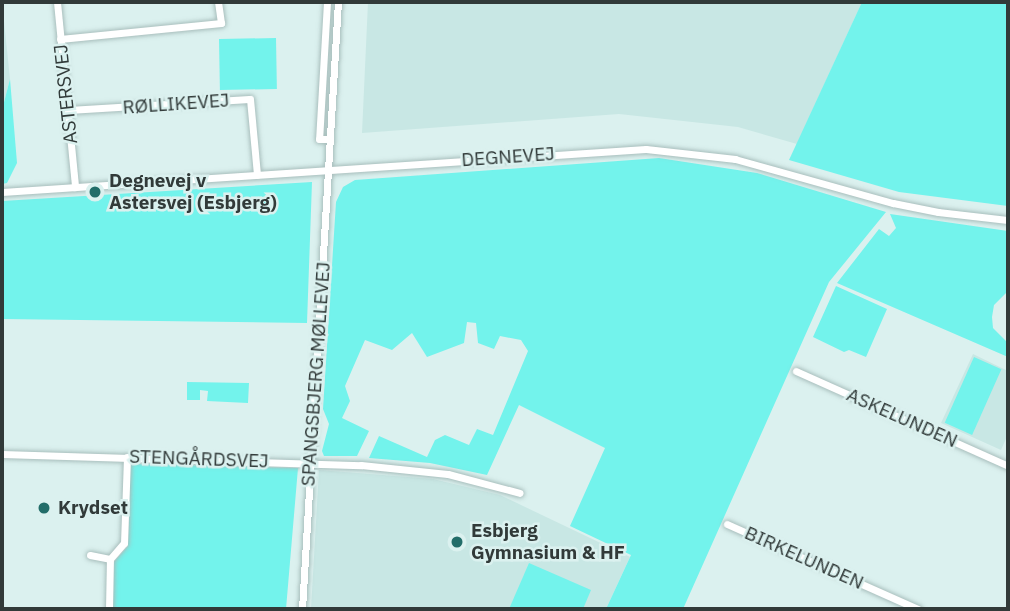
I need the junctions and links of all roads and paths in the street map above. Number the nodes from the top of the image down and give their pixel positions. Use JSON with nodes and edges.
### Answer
{"nodes":[{"id":1,"x":57,"y":2,"type":"edge"},
{"id":2,"x":218,"y":2,"type":"edge"},
{"id":3,"x":327,"y":2,"type":"edge"},
{"id":4,"x":338,"y":2,"type":"edge"},
{"id":5,"x":60,"y":39,"type":"junction"},
{"id":6,"x":68,"y":110,"type":"junction"},
{"id":7,"x":330,"y":139,"type":"junction"},
{"id":8,"x":328,"y":169,"type":"junction"},
{"id":9,"x":257,"y":175,"type":"junction"},
{"id":10,"x":75,"y":187,"type":"junction"},
{"id":11,"x":2,"y":192,"type":"edge"},
{"id":12,"x":1008,"y":220,"type":"edge"},
{"id":13,"x":796,"y":371,"type":"dead end"},
{"id":14,"x":2,"y":454,"type":"edge"},
{"id":15,"x":127,"y":457,"type":"junction"},
{"id":16,"x":310,"y":462,"type":"junction"},
{"id":17,"x":1008,"y":466,"type":"edge"},
{"id":18,"x":520,"y":494,"type":"dead end"},
{"id":19,"x":727,"y":524,"type":"dead end"},
{"id":20,"x":90,"y":555,"type":"dead end"},
{"id":21,"x":110,"y":559,"type":"junction"},
{"id":22,"x":109,"y":609,"type":"edge"},
{"id":23,"x":302,"y":609,"type":"edge"},
{"id":24,"x":918,"y":609,"type":"edge"}],
"edges":[{"from":1,"to":5,"type":"street","name":"ASTERSVEJ"},
{"from":2,"to":5,"type":"street"},
{"from":3,"to":7,"type":"street","name":"SPANGSBJERG MØLLEVEJ"},
{"from":4,"to":7,"type":"street","name":"SPANGSBJERG MØLLEVEJ"},
{"from":5,"to":6,"type":"street","name":"ASTERSVEJ"},
{"from":6,"to":9,"type":"street","name":"RØLLIKEVEJ"},
{"from":6,"to":10,"type":"street","name":"ASTERSVEJ"},
{"from":7,"to":8,"type":"street","name":"SPANGSBJERG MØLLEVEJ"},
{"from":8,"to":9,"type":"street","name":"DEGNEVEJ"},
{"from":8,"to":12,"type":"street","name":"DEGNEVEJ"},
{"from":8,"to":16,"type":"street","name":"SPANGSBJERG MØLLEVEJ"},
{"from":9,"to":10,"type":"street","name":"DEGNEVEJ"},
{"from":10,"to":11,"type":"street","name":"DEGNEVEJ"},
{"from":13,"to":17,"type":"street","name":"ASKELUNDEN"},
{"from":14,"to":15,"type":"street","name":"STENGÅRDSVEJ"},
{"from":15,"to":16,"type":"street","name":"STENGÅRDSVEJ"},
{"from":15,"to":21,"type":"street"},
{"from":16,"to":18,"type":"street","name":"STENGÅRDSVEJ"},
{"from":16,"to":23,"type":"street","name":"SPANGSBJERG MØLLEVEJ"},
{"from":19,"to":24,"type":"street","name":"BIRKELUNDEN"},
{"from":20,"to":21,"type":"street"},
{"from":21,"to":22,"type":"street"}]}
